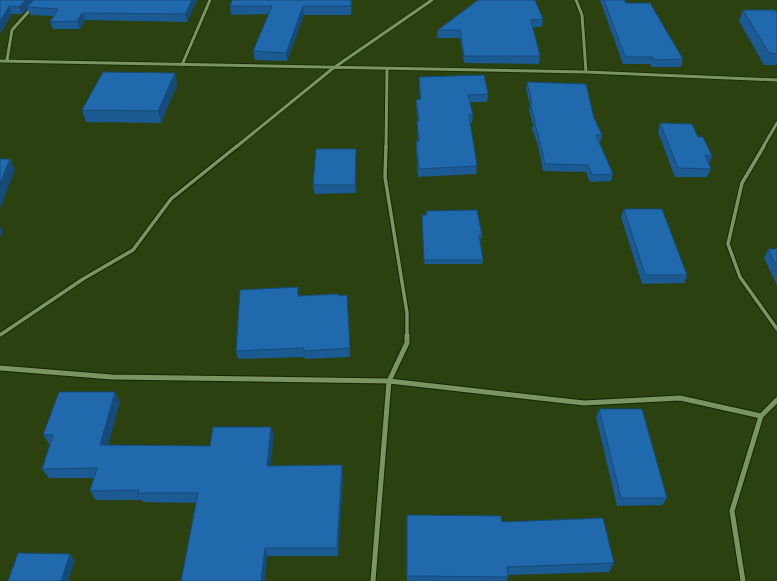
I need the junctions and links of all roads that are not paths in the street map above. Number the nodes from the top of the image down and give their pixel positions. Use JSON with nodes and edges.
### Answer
{"nodes":[{"id":1,"x":39,"y":0,"type":"edge"},
{"id":2,"x":210,"y":0,"type":"edge"},
{"id":3,"x":432,"y":0,"type":"edge"},
{"id":4,"x":576,"y":0,"type":"edge"},
{"id":5,"x":7,"y":60,"type":"junction"},
{"id":6,"x":0,"y":61,"type":"edge"},
{"id":7,"x":182,"y":65,"type":"junction"},
{"id":8,"x":332,"y":69,"type":"junction"},
{"id":9,"x":387,"y":70,"type":"junction"},
{"id":10,"x":586,"y":72,"type":"junction"},
{"id":11,"x":777,"y":80,"type":"edge"},
{"id":12,"x":777,"y":123,"type":"edge"},
{"id":13,"x":777,"y":329,"type":"edge"},
{"id":14,"x":0,"y":335,"type":"edge"},
{"id":15,"x":0,"y":368,"type":"edge"},
{"id":16,"x":389,"y":381,"type":"junction"},
{"id":17,"x":777,"y":400,"type":"edge"},
{"id":18,"x":761,"y":416,"type":"junction"},
{"id":19,"x":372,"y":581,"type":"edge"},
{"id":20,"x":743,"y":581,"type":"edge"}],
"edges":[{"from":1,"to":5,"type":"street"},
{"from":2,"to":7,"type":"street"},
{"from":3,"to":8,"type":"street"},
{"from":4,"to":10,"type":"street"},
{"from":5,"to":6,"type":"street"},
{"from":5,"to":7,"type":"street"},
{"from":7,"to":8,"type":"street"},
{"from":8,"to":9,"type":"street"},
{"from":8,"to":14,"type":"street"},
{"from":9,"to":10,"type":"street"},
{"from":9,"to":16,"type":"street"},
{"from":10,"to":11,"type":"street"},
{"from":12,"to":13,"type":"street"},
{"from":15,"to":16,"type":"street"},
{"from":16,"to":18,"type":"street"},
{"from":16,"to":19,"type":"street"},
{"from":17,"to":18,"type":"street"},
{"from":18,"to":20,"type":"street"}]}
